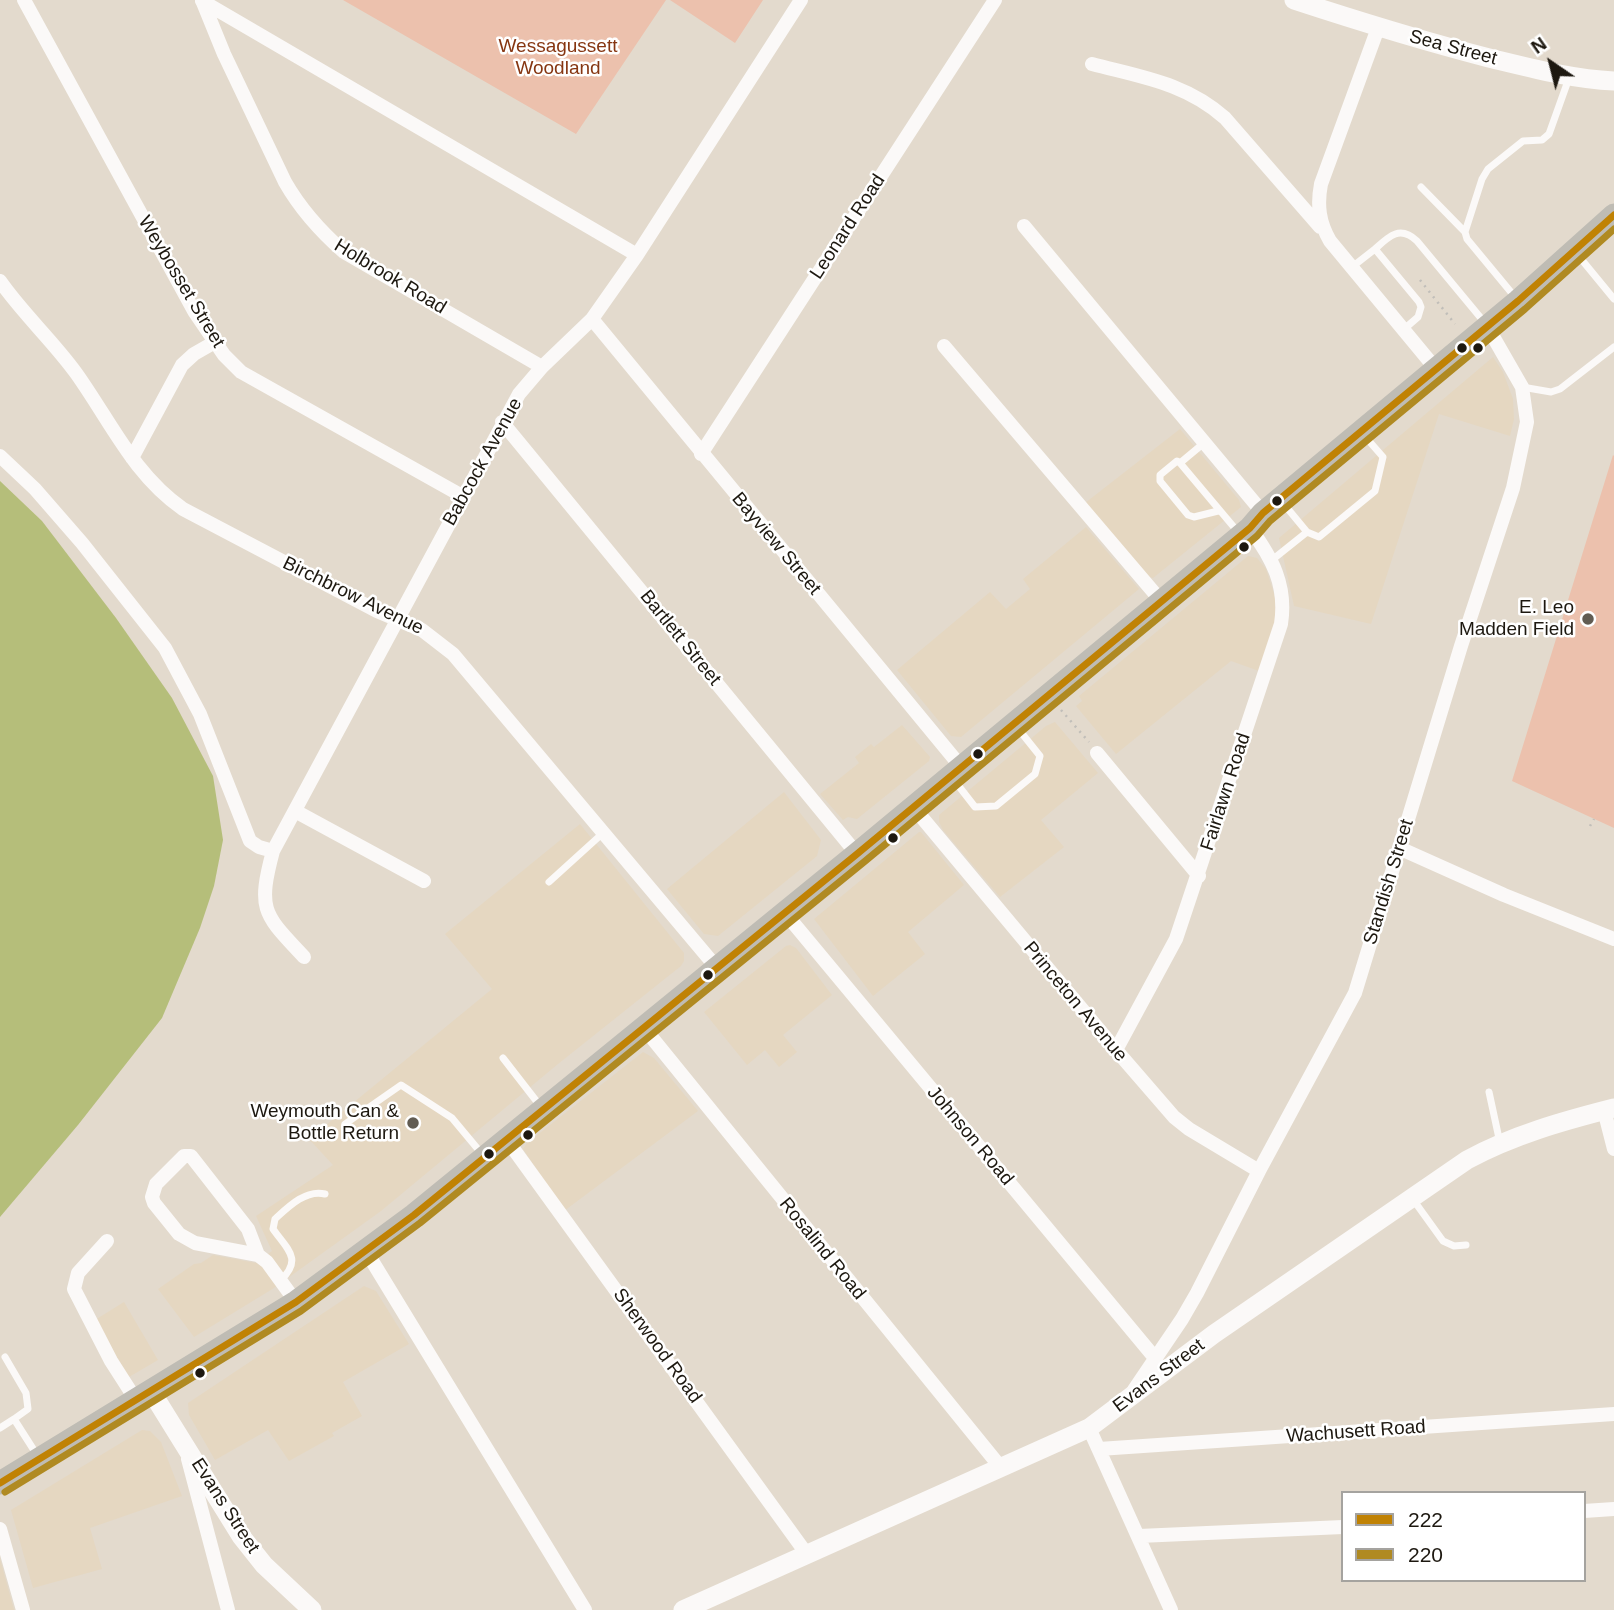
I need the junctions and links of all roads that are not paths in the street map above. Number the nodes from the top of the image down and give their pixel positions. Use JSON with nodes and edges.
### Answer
{"nodes":[{"id":1,"x":24,"y":0,"type":"edge"},
{"id":2,"x":202,"y":0,"type":"edge"},
{"id":3,"x":802,"y":0,"type":"edge"},
{"id":4,"x":995,"y":0,"type":"edge"},
{"id":5,"x":1294,"y":0,"type":"edge"},
{"id":6,"x":1378,"y":28,"type":"junction"},
{"id":7,"x":1092,"y":64,"type":"dead end"},
{"id":8,"x":1569,"y":78,"type":"junction"},
{"id":9,"x":1614,"y":81,"type":"edge"},
{"id":10,"x":1420,"y":187,"type":"dead end"},
{"id":11,"x":1614,"y":215,"type":"edge"},
{"id":12,"x":1024,"y":226,"type":"dead end"},
{"id":13,"x":1465,"y":232,"type":"junction"},
{"id":14,"x":1326,"y":233,"type":"junction"},
{"id":15,"x":1375,"y":249,"type":"junction"},
{"id":16,"x":1575,"y":251,"type":"junction"},
{"id":17,"x":637,"y":255,"type":"junction"},
{"id":18,"x":1352,"y":268,"type":"junction"},
{"id":19,"x":0,"y":281,"type":"edge"},
{"id":20,"x":1614,"y":299,"type":"edge"},
{"id":21,"x":1518,"y":301,"type":"junction"},
{"id":22,"x":592,"y":319,"type":"junction"},
{"id":23,"x":1487,"y":326,"type":"junction"},
{"id":24,"x":1403,"y":330,"type":"junction"},
{"id":25,"x":215,"y":342,"type":"junction"},
{"id":26,"x":944,"y":346,"type":"dead end"},
{"id":27,"x":1614,"y":348,"type":"edge"},
{"id":28,"x":542,"y":367,"type":"junction"},
{"id":29,"x":1436,"y":369,"type":"junction"},
{"id":30,"x":1522,"y":387,"type":"junction"},
{"id":31,"x":502,"y":422,"type":"junction"},
{"id":32,"x":1361,"y":431,"type":"junction"},
{"id":33,"x":1204,"y":443,"type":"junction"},
{"id":34,"x":701,"y":454,"type":"junction"},
{"id":35,"x":0,"y":456,"type":"edge"},
{"id":36,"x":132,"y":458,"type":"junction"},
{"id":37,"x":1180,"y":463,"type":"junction"},
{"id":38,"x":464,"y":497,"type":"junction"},
{"id":39,"x":1218,"y":511,"type":"junction"},
{"id":40,"x":1258,"y":519,"type":"junction"},
{"id":41,"x":1307,"y":532,"type":"junction"},
{"id":42,"x":1272,"y":561,"type":"junction"},
{"id":43,"x":1162,"y":602,"type":"junction"},
{"id":44,"x":398,"y":620,"type":"junction"},
{"id":45,"x":1014,"y":724,"type":"junction"},
{"id":46,"x":1097,"y":753,"type":"road end"},
{"id":47,"x":957,"y":772,"type":"junction"},
{"id":48,"x":914,"y":807,"type":"junction"},
{"id":49,"x":295,"y":811,"type":"junction"},
{"id":50,"x":603,"y":832,"type":"junction"},
{"id":51,"x":1399,"y":848,"type":"junction"},
{"id":52,"x":273,"y":851,"type":"junction"},
{"id":53,"x":857,"y":854,"type":"junction"},
{"id":54,"x":1199,"y":876,"type":"junction"},
{"id":55,"x":424,"y":881,"type":"dead end"},
{"id":56,"x":549,"y":882,"type":"dead end"},
{"id":57,"x":785,"y":913,"type":"junction"},
{"id":58,"x":1614,"y":939,"type":"edge"},
{"id":59,"x":304,"y":957,"type":"dead end"},
{"id":60,"x":717,"y":968,"type":"junction"},
{"id":61,"x":644,"y":1028,"type":"junction"},
{"id":62,"x":1116,"y":1050,"type":"junction"},
{"id":63,"x":503,"y":1058,"type":"dead end"},
{"id":64,"x":1489,"y":1092,"type":"dead end"},
{"id":65,"x":1609,"y":1109,"type":"edge"},
{"id":66,"x":543,"y":1111,"type":"junction"},
{"id":67,"x":345,"y":1124,"type":"dead end"},
{"id":68,"x":507,"y":1140,"type":"junction"},
{"id":69,"x":1500,"y":1143,"type":"junction"},
{"id":70,"x":1614,"y":1149,"type":"edge"},
{"id":71,"x":485,"y":1158,"type":"junction"},
{"id":72,"x":1259,"y":1171,"type":"junction"},
{"id":73,"x":325,"y":1194,"type":"dead end"},
{"id":74,"x":1412,"y":1197,"type":"junction"},
{"id":75,"x":107,"y":1241,"type":"dead end"},
{"id":76,"x":1466,"y":1245,"type":"dead end"},
{"id":77,"x":366,"y":1251,"type":"junction"},
{"id":78,"x":258,"y":1255,"type":"junction"},
{"id":79,"x":281,"y":1280,"type":"junction"},
{"id":80,"x":296,"y":1302,"type":"junction"},
{"id":81,"x":5,"y":1357,"type":"dead end"},
{"id":82,"x":1155,"y":1358,"type":"junction"},
{"id":83,"x":143,"y":1396,"type":"junction"},
{"id":84,"x":1125,"y":1402,"type":"junction"},
{"id":85,"x":1614,"y":1414,"type":"edge"},
{"id":86,"x":14,"y":1419,"type":"junction"},
{"id":87,"x":0,"y":1428,"type":"edge"},
{"id":88,"x":1089,"y":1428,"type":"junction"},
{"id":89,"x":184,"y":1444,"type":"junction"},
{"id":90,"x":1099,"y":1449,"type":"junction"},
{"id":91,"x":40,"y":1460,"type":"junction"},
{"id":92,"x":1002,"y":1469,"type":"junction"},
{"id":93,"x":0,"y":1483,"type":"edge"},
{"id":94,"x":1614,"y":1508,"type":"edge"},
{"id":95,"x":1586,"y":1511,"type":"edge"},
{"id":96,"x":1341,"y":1527,"type":"edge"},
{"id":97,"x":0,"y":1529,"type":"edge"},
{"id":98,"x":1139,"y":1536,"type":"junction"},
{"id":99,"x":806,"y":1553,"type":"junction"},
{"id":100,"x":23,"y":1610,"type":"edge"},
{"id":101,"x":228,"y":1610,"type":"edge"},
{"id":102,"x":312,"y":1610,"type":"edge"},
{"id":103,"x":585,"y":1610,"type":"edge"},
{"id":104,"x":682,"y":1610,"type":"edge"},
{"id":105,"x":1171,"y":1610,"type":"edge"}],
"edges":[{"from":1,"to":25,"type":"street","name":"Weybosset Street"},
{"from":2,"to":17,"type":"street"},
{"from":2,"to":28,"type":"street","name":"Holbrook Road"},
{"from":3,"to":17,"type":"street","name":"Babcock Avenue"},
{"from":4,"to":34,"type":"street","name":"Leonard Road"},
{"from":5,"to":6,"type":"street","name":"Sea Street"},
{"from":6,"to":8,"type":"street","name":"Sea Street"},
{"from":6,"to":14,"type":"street"},
{"from":7,"to":14,"type":"street"},
{"from":8,"to":9,"type":"street","name":"Sea Street"},
{"from":8,"to":13,"type":"lane"},
{"from":10,"to":13,"type":"lane"},
{"from":11,"to":16,"type":"main road"},
{"from":12,"to":33,"type":"street","name":"Fairlawn Road"},
{"from":13,"to":21,"type":"lane"},
{"from":14,"to":18,"type":"street"},
{"from":15,"to":18,"type":"lane"},
{"from":15,"to":23,"type":"lane"},
{"from":15,"to":24,"type":"lane"},
{"from":16,"to":20,"type":"lane"},
{"from":16,"to":21,"type":"main road"},
{"from":17,"to":22,"type":"street","name":"Babcock Avenue"},
{"from":18,"to":24,"type":"street"},
{"from":19,"to":36,"type":"street","name":"Birchbrow Avenue"},
{"from":21,"to":23,"type":"main road"},
{"from":22,"to":28,"type":"street","name":"Babcock Avenue"},
{"from":22,"to":34,"type":"street","name":"Bayview Street"},
{"from":23,"to":29,"type":"main road"},
{"from":23,"to":30,"type":"street","name":"Standish Street"},
{"from":24,"to":29,"type":"street"},
{"from":25,"to":36,"type":"street"},
{"from":25,"to":38,"type":"street","name":"Weybosset Street"},
{"from":26,"to":43,"type":"street"},
{"from":27,"to":30,"type":"lane"},
{"from":28,"to":31,"type":"street","name":"Babcock Avenue"},
{"from":29,"to":32,"type":"main road"},
{"from":30,"to":51,"type":"street","name":"Standish Street"},
{"from":31,"to":38,"type":"street","name":"Babcock Avenue"},
{"from":31,"to":53,"type":"street","name":"Bartlett Street"},
{"from":32,"to":40,"type":"main road"},
{"from":32,"to":41,"type":"lane"},
{"from":33,"to":37,"type":"lane"},
{"from":33,"to":40,"type":"street","name":"Fairlawn Road"},
{"from":34,"to":47,"type":"street","name":"Bayview Street"},
{"from":35,"to":52,"type":"street"},
{"from":36,"to":44,"type":"street","name":"Birchbrow Avenue"},
{"from":37,"to":39,"type":"lane"},
{"from":37,"to":39,"type":"lane"},
{"from":38,"to":44,"type":"street","name":"Babcock Avenue"},
{"from":39,"to":40,"type":"lane"},
{"from":40,"to":41,"type":"lane"},
{"from":40,"to":42,"type":"street","name":"Fairlawn Road"},
{"from":40,"to":43,"type":"main road"},
{"from":41,"to":42,"type":"lane"},
{"from":42,"to":54,"type":"street","name":"Fairlawn Road"},
{"from":43,"to":45,"type":"main road"},
{"from":44,"to":49,"type":"street","name":"Babcock Avenue"},
{"from":44,"to":50,"type":"street","name":"Birchbrow Avenue"},
{"from":45,"to":47,"type":"main road"},
{"from":45,"to":47,"type":"lane"},
{"from":46,"to":54,"type":"street"},
{"from":47,"to":48,"type":"main road"},
{"from":48,"to":53,"type":"main road"},
{"from":48,"to":62,"type":"street","name":"Princeton Avenue"},
{"from":49,"to":52,"type":"street","name":"Babcock Avenue"},
{"from":49,"to":55,"type":"street"},
{"from":50,"to":56,"type":"lane"},
{"from":50,"to":60,"type":"street","name":"Birchbrow Avenue"},
{"from":51,"to":58,"type":"street"},
{"from":51,"to":72,"type":"street","name":"Standish Street"},
{"from":52,"to":59,"type":"street","name":"Babcock Avenue"},
{"from":53,"to":57,"type":"main road"},
{"from":54,"to":62,"type":"street","name":"Fairlawn Road"},
{"from":57,"to":60,"type":"main road"},
{"from":57,"to":82,"type":"street","name":"Johnson Road"},
{"from":60,"to":61,"type":"main road"},
{"from":61,"to":66,"type":"main road"},
{"from":61,"to":92,"type":"street","name":"Rosalind Road"},
{"from":62,"to":72,"type":"street","name":"Princeton Avenue"},
{"from":63,"to":66,"type":"lane"},
{"from":64,"to":69,"type":"lane"},
{"from":65,"to":69,"type":"street","name":"Evans Street"},
{"from":65,"to":70,"type":"street"},
{"from":66,"to":68,"type":"main road"},
{"from":67,"to":71,"type":"lane"},
{"from":68,"to":71,"type":"main road"},
{"from":68,"to":99,"type":"street","name":"Sherwood Road"},
{"from":69,"to":74,"type":"street","name":"Evans Street"},
{"from":71,"to":77,"type":"main road"},
{"from":72,"to":82,"type":"street","name":"Standish Street"},
{"from":73,"to":79,"type":"lane"},
{"from":74,"to":76,"type":"lane"},
{"from":74,"to":84,"type":"street","name":"Evans Street"},
{"from":75,"to":83,"type":"street"},
{"from":77,"to":80,"type":"main road"},
{"from":77,"to":103,"type":"street"},
{"from":78,"to":78,"type":"street"},
{"from":78,"to":79,"type":"street"},
{"from":79,"to":80,"type":"street"},
{"from":80,"to":83,"type":"main road"},
{"from":81,"to":86,"type":"lane"},
{"from":82,"to":84,"type":"street","name":"Standish Street"},
{"from":83,"to":89,"type":"street","name":"Evans Street"},
{"from":83,"to":91,"type":"main road"},
{"from":84,"to":88,"type":"street","name":"Evans Street"},
{"from":85,"to":90,"type":"street","name":"Wachusett Road"},
{"from":86,"to":87,"type":"lane"},
{"from":86,"to":91,"type":"lane"},
{"from":88,"to":90,"type":"street"},
{"from":88,"to":92,"type":"street","name":"Evans Street"},
{"from":89,"to":101,"type":"street"},
{"from":89,"to":102,"type":"street","name":"Evans Street"},
{"from":90,"to":98,"type":"street"},
{"from":91,"to":93,"type":"main road"},
{"from":92,"to":99,"type":"street","name":"Evans Street"},
{"from":94,"to":95,"type":"street"},
{"from":96,"to":98,"type":"street"},
{"from":97,"to":100,"type":"street"},
{"from":98,"to":105,"type":"street"},
{"from":99,"to":104,"type":"street","name":"Evans Street"}]}
